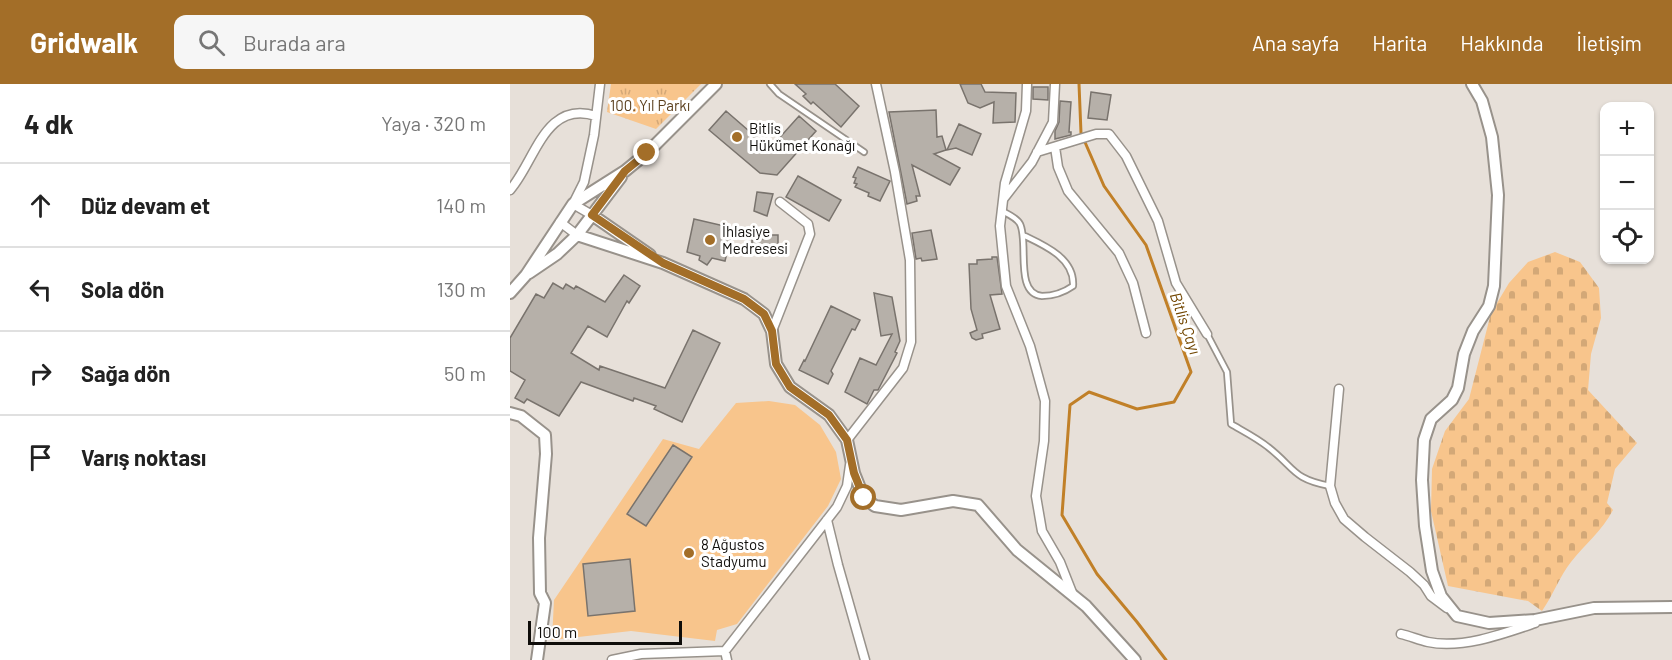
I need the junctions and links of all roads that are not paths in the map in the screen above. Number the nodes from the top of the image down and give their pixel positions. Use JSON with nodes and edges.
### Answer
{"nodes":[{"id":1,"x":600,"y":84,"type":"edge"},
{"id":2,"x":716,"y":84,"type":"edge"},
{"id":3,"x":770,"y":84,"type":"edge"},
{"id":4,"x":876,"y":84,"type":"edge"},
{"id":5,"x":1027,"y":84,"type":"edge"},
{"id":6,"x":1055,"y":84,"type":"edge"},
{"id":7,"x":1471,"y":85,"type":"edge"},
{"id":8,"x":596,"y":116,"type":"junction"},
{"id":9,"x":1055,"y":147,"type":"junction"},
{"id":10,"x":864,"y":152,"type":"dead end"},
{"id":11,"x":1036,"y":152,"type":"junction"},
{"id":12,"x":625,"y":171,"type":"junction"},
{"id":13,"x":510,"y":190,"type":"edge"},
{"id":14,"x":1003,"y":199,"type":"junction"},
{"id":15,"x":780,"y":202,"type":"dead end"},
{"id":16,"x":573,"y":204,"type":"junction"},
{"id":17,"x":1002,"y":211,"type":"junction"},
{"id":18,"x":592,"y":215,"type":"junction"},
{"id":19,"x":560,"y":222,"type":"junction"},
{"id":20,"x":577,"y":234,"type":"junction"},
{"id":21,"x":1024,"y":236,"type":"junction"},
{"id":22,"x":663,"y":263,"type":"junction"},
{"id":23,"x":526,"y":274,"type":"junction"},
{"id":24,"x":510,"y":293,"type":"edge"},
{"id":25,"x":772,"y":331,"type":"junction"},
{"id":26,"x":1146,"y":333,"type":"dead end"},
{"id":27,"x":1207,"y":334,"type":"joint"},
{"id":28,"x":1339,"y":389,"type":"dead end"},
{"id":29,"x":510,"y":413,"type":"edge"},
{"id":30,"x":847,"y":440,"type":"junction"},
{"id":31,"x":851,"y":459,"type":"junction"},
{"id":32,"x":1330,"y":486,"type":"junction"},
{"id":33,"x":827,"y":520,"type":"junction"},
{"id":34,"x":1074,"y":596,"type":"junction"},
{"id":35,"x":1672,"y":607,"type":"edge"},
{"id":36,"x":1457,"y":616,"type":"junction"},
{"id":37,"x":1555,"y":616,"type":"junction"},
{"id":38,"x":1401,"y":634,"type":"dead end"},
{"id":39,"x":726,"y":656,"type":"edge"},
{"id":40,"x":537,"y":660,"type":"edge"},
{"id":41,"x":612,"y":660,"type":"edge"},
{"id":42,"x":865,"y":660,"type":"edge"},
{"id":43,"x":1135,"y":660,"type":"edge"}],
"edges":[{"from":1,"to":8,"type":"street"},
{"from":2,"to":12,"type":"street"},
{"from":3,"to":10,"type":"lane"},
{"from":4,"to":30,"type":"street"},
{"from":5,"to":14,"type":"street"},
{"from":6,"to":11,"type":"street"},
{"from":7,"to":36,"type":"street"},
{"from":8,"to":13,"type":"street"},
{"from":8,"to":16,"type":"street"},
{"from":9,"to":11,"type":"street"},
{"from":9,"to":26,"type":"street"},
{"from":9,"to":27,"type":"street"},
{"from":11,"to":14,"type":"street"},
{"from":12,"to":16,"type":"street"},
{"from":12,"to":18,"type":"street"},
{"from":14,"to":17,"type":"street"},
{"from":15,"to":25,"type":"street"},
{"from":16,"to":18,"type":"street"},
{"from":16,"to":19,"type":"street"},
{"from":17,"to":21,"type":"lane"},
{"from":17,"to":34,"type":"street"},
{"from":18,"to":20,"type":"street"},
{"from":18,"to":22,"type":"street"},
{"from":19,"to":20,"type":"street"},
{"from":19,"to":23,"type":"street"},
{"from":20,"to":22,"type":"street"},
{"from":20,"to":23,"type":"street"},
{"from":21,"to":21,"type":"lane"},
{"from":22,"to":25,"type":"street"},
{"from":23,"to":24,"type":"street"},
{"from":25,"to":30,"type":"street"},
{"from":27,"to":32,"type":"lane"},
{"from":28,"to":32,"type":"street"},
{"from":29,"to":40,"type":"street"},
{"from":30,"to":31,"type":"street"},
{"from":31,"to":33,"type":"street"},
{"from":31,"to":34,"type":"street"},
{"from":32,"to":36,"type":"street"},
{"from":33,"to":39,"type":"street"},
{"from":33,"to":42,"type":"street"},
{"from":34,"to":43,"type":"street"},
{"from":35,"to":37,"type":"street"},
{"from":36,"to":37,"type":"street"},
{"from":37,"to":38,"type":"street"},
{"from":39,"to":41,"type":"street"}]}
